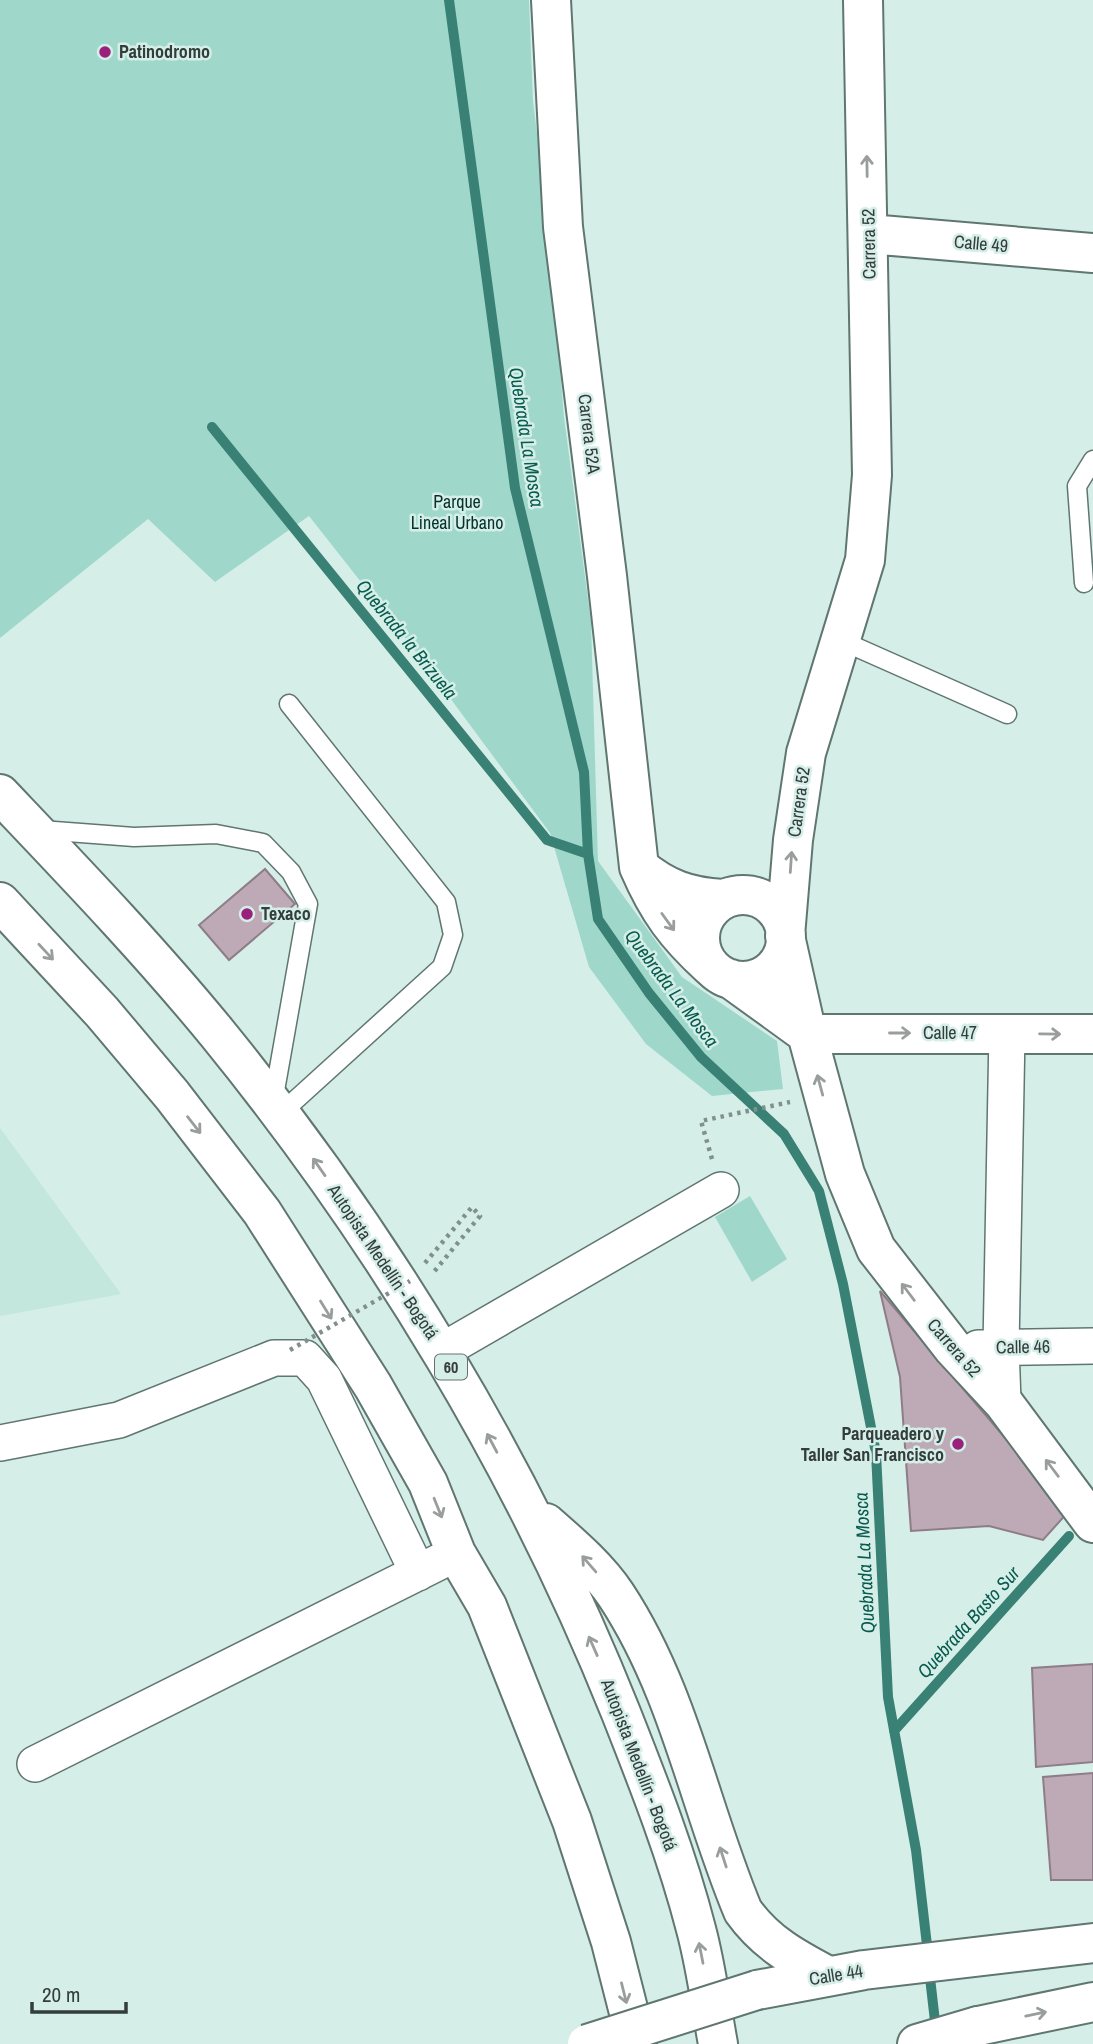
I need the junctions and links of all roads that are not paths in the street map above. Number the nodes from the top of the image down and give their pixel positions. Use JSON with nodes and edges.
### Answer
{"nodes":[{"id":1,"x":551,"y":0,"type":"edge"},
{"id":2,"x":863,"y":0,"type":"edge"},
{"id":3,"x":869,"y":234,"type":"junction"},
{"id":4,"x":1093,"y":253,"type":"edge"},
{"id":5,"x":1093,"y":460,"type":"edge"},
{"id":6,"x":1084,"y":583,"type":"dead end"},
{"id":7,"x":840,"y":640,"type":"junction"},
{"id":8,"x":289,"y":704,"type":"dead end"},
{"id":9,"x":1007,"y":714,"type":"dead end"},
{"id":10,"x":0,"y":794,"type":"edge"},
{"id":11,"x":34,"y":830,"type":"junction"},
{"id":12,"x":639,"y":867,"type":"junction"},
{"id":13,"x":723,"y":899,"type":"junction"},
{"id":14,"x":0,"y":902,"type":"edge"},
{"id":15,"x":785,"y":936,"type":"junction"},
{"id":16,"x":721,"y":973,"type":"junction"},
{"id":17,"x":807,"y":1034,"type":"junction"},
{"id":18,"x":1007,"y":1034,"type":"junction"},
{"id":19,"x":1093,"y":1034,"type":"edge"},
{"id":20,"x":276,"y":1110,"type":"junction"},
{"id":21,"x":722,"y":1190,"type":"road end"},
{"id":22,"x":1093,"y":1346,"type":"edge"},
{"id":23,"x":953,"y":1348,"type":"junction"},
{"id":24,"x":1001,"y":1348,"type":"junction"},
{"id":25,"x":442,"y":1351,"type":"junction"},
{"id":26,"x":1003,"y":1402,"type":"junction"},
{"id":27,"x":0,"y":1443,"type":"edge"},
{"id":28,"x":524,"y":1503,"type":"junction"},
{"id":29,"x":1093,"y":1523,"type":"edge"},
{"id":30,"x":456,"y":1553,"type":"junction"},
{"id":31,"x":418,"y":1573,"type":"junction"},
{"id":32,"x":35,"y":1764,"type":"dead end"},
{"id":33,"x":1093,"y":1943,"type":"edge"},
{"id":34,"x":828,"y":1976,"type":"junction"},
{"id":35,"x":1093,"y":2002,"type":"edge"},
{"id":36,"x":975,"y":2033,"type":"edge"},
{"id":37,"x":587,"y":2044,"type":"edge"},
{"id":38,"x":637,"y":2044,"type":"edge"},
{"id":39,"x":718,"y":2044,"type":"edge"},
{"id":40,"x":917,"y":2044,"type":"edge"}],
"edges":[{"from":1,"to":12,"type":"main road","name":"Carrera 52A"},
{"from":3,"to":2,"type":"main road","name":"Carrera 52","one_way":true},
{"from":3,"to":4,"type":"main road","name":"Calle 49"},
{"from":3,"to":7,"type":"main road","name":"Carrera 52"},
{"from":5,"to":6,"type":"lane"},
{"from":7,"to":9,"type":"lane"},
{"from":15,"to":7,"type":"main road","name":"Carrera 52","one_way":true},
{"from":8,"to":20,"type":"lane"},
{"from":10,"to":11,"type":"main road","name":"Autopista Medellín - Bogotá","number":"60"},
{"from":11,"to":20,"type":"main road","name":"Autopista Medellín - Bogotá","number":"60"},
{"from":11,"to":20,"type":"lane"},
{"from":12,"to":13,"type":"main road"},
{"from":12,"to":16,"type":"main road","name":"Carrera 52A","one_way":true},
{"from":13,"to":15,"type":"main road"},
{"from":13,"to":16,"type":"main road"},
{"from":14,"to":30,"type":"main road","one_way":true},
{"from":15,"to":16,"type":"main road"},
{"from":15,"to":17,"type":"main road","name":"Carrera 52"},
{"from":16,"to":17,"type":"main road","name":"Carrera 52A"},
{"from":17,"to":18,"type":"main road","name":"Calle 47","one_way":true},
{"from":23,"to":17,"type":"main road","name":"Carrera 52","one_way":true},
{"from":18,"to":19,"type":"main road","name":"Calle 47","one_way":true},
{"from":18,"to":24,"type":"street"},
{"from":25,"to":20,"type":"main road","name":"Autopista Medellín - Bogotá","number":"60","one_way":true},
{"from":21,"to":25,"type":"street"},
{"from":22,"to":24,"type":"street","name":"Calle 46"},
{"from":23,"to":24,"type":"street","name":"Calle 46"},
{"from":23,"to":26,"type":"main road","name":"Carrera 52"},
{"from":24,"to":26,"type":"street"},
{"from":28,"to":25,"type":"main road","name":"Autopista Medellín - Bogotá","number":"60","one_way":true},
{"from":29,"to":26,"type":"main road","name":"Carrera 52","one_way":true},
{"from":27,"to":31,"type":"street"},
{"from":34,"to":28,"type":"main road","one_way":true},
{"from":39,"to":28,"type":"main road","name":"Autopista Medellín - Bogotá","number":"60","one_way":true},
{"from":30,"to":31,"type":"street"},
{"from":30,"to":38,"type":"main road","one_way":true},
{"from":31,"to":32,"type":"street"},
{"from":33,"to":34,"type":"main road","name":"Calle 44"},
{"from":34,"to":37,"type":"main road","name":"Calle 44","bridge":true},
{"from":36,"to":35,"type":"main road","one_way":true},
{"from":36,"to":40,"type":"main road"}]}
